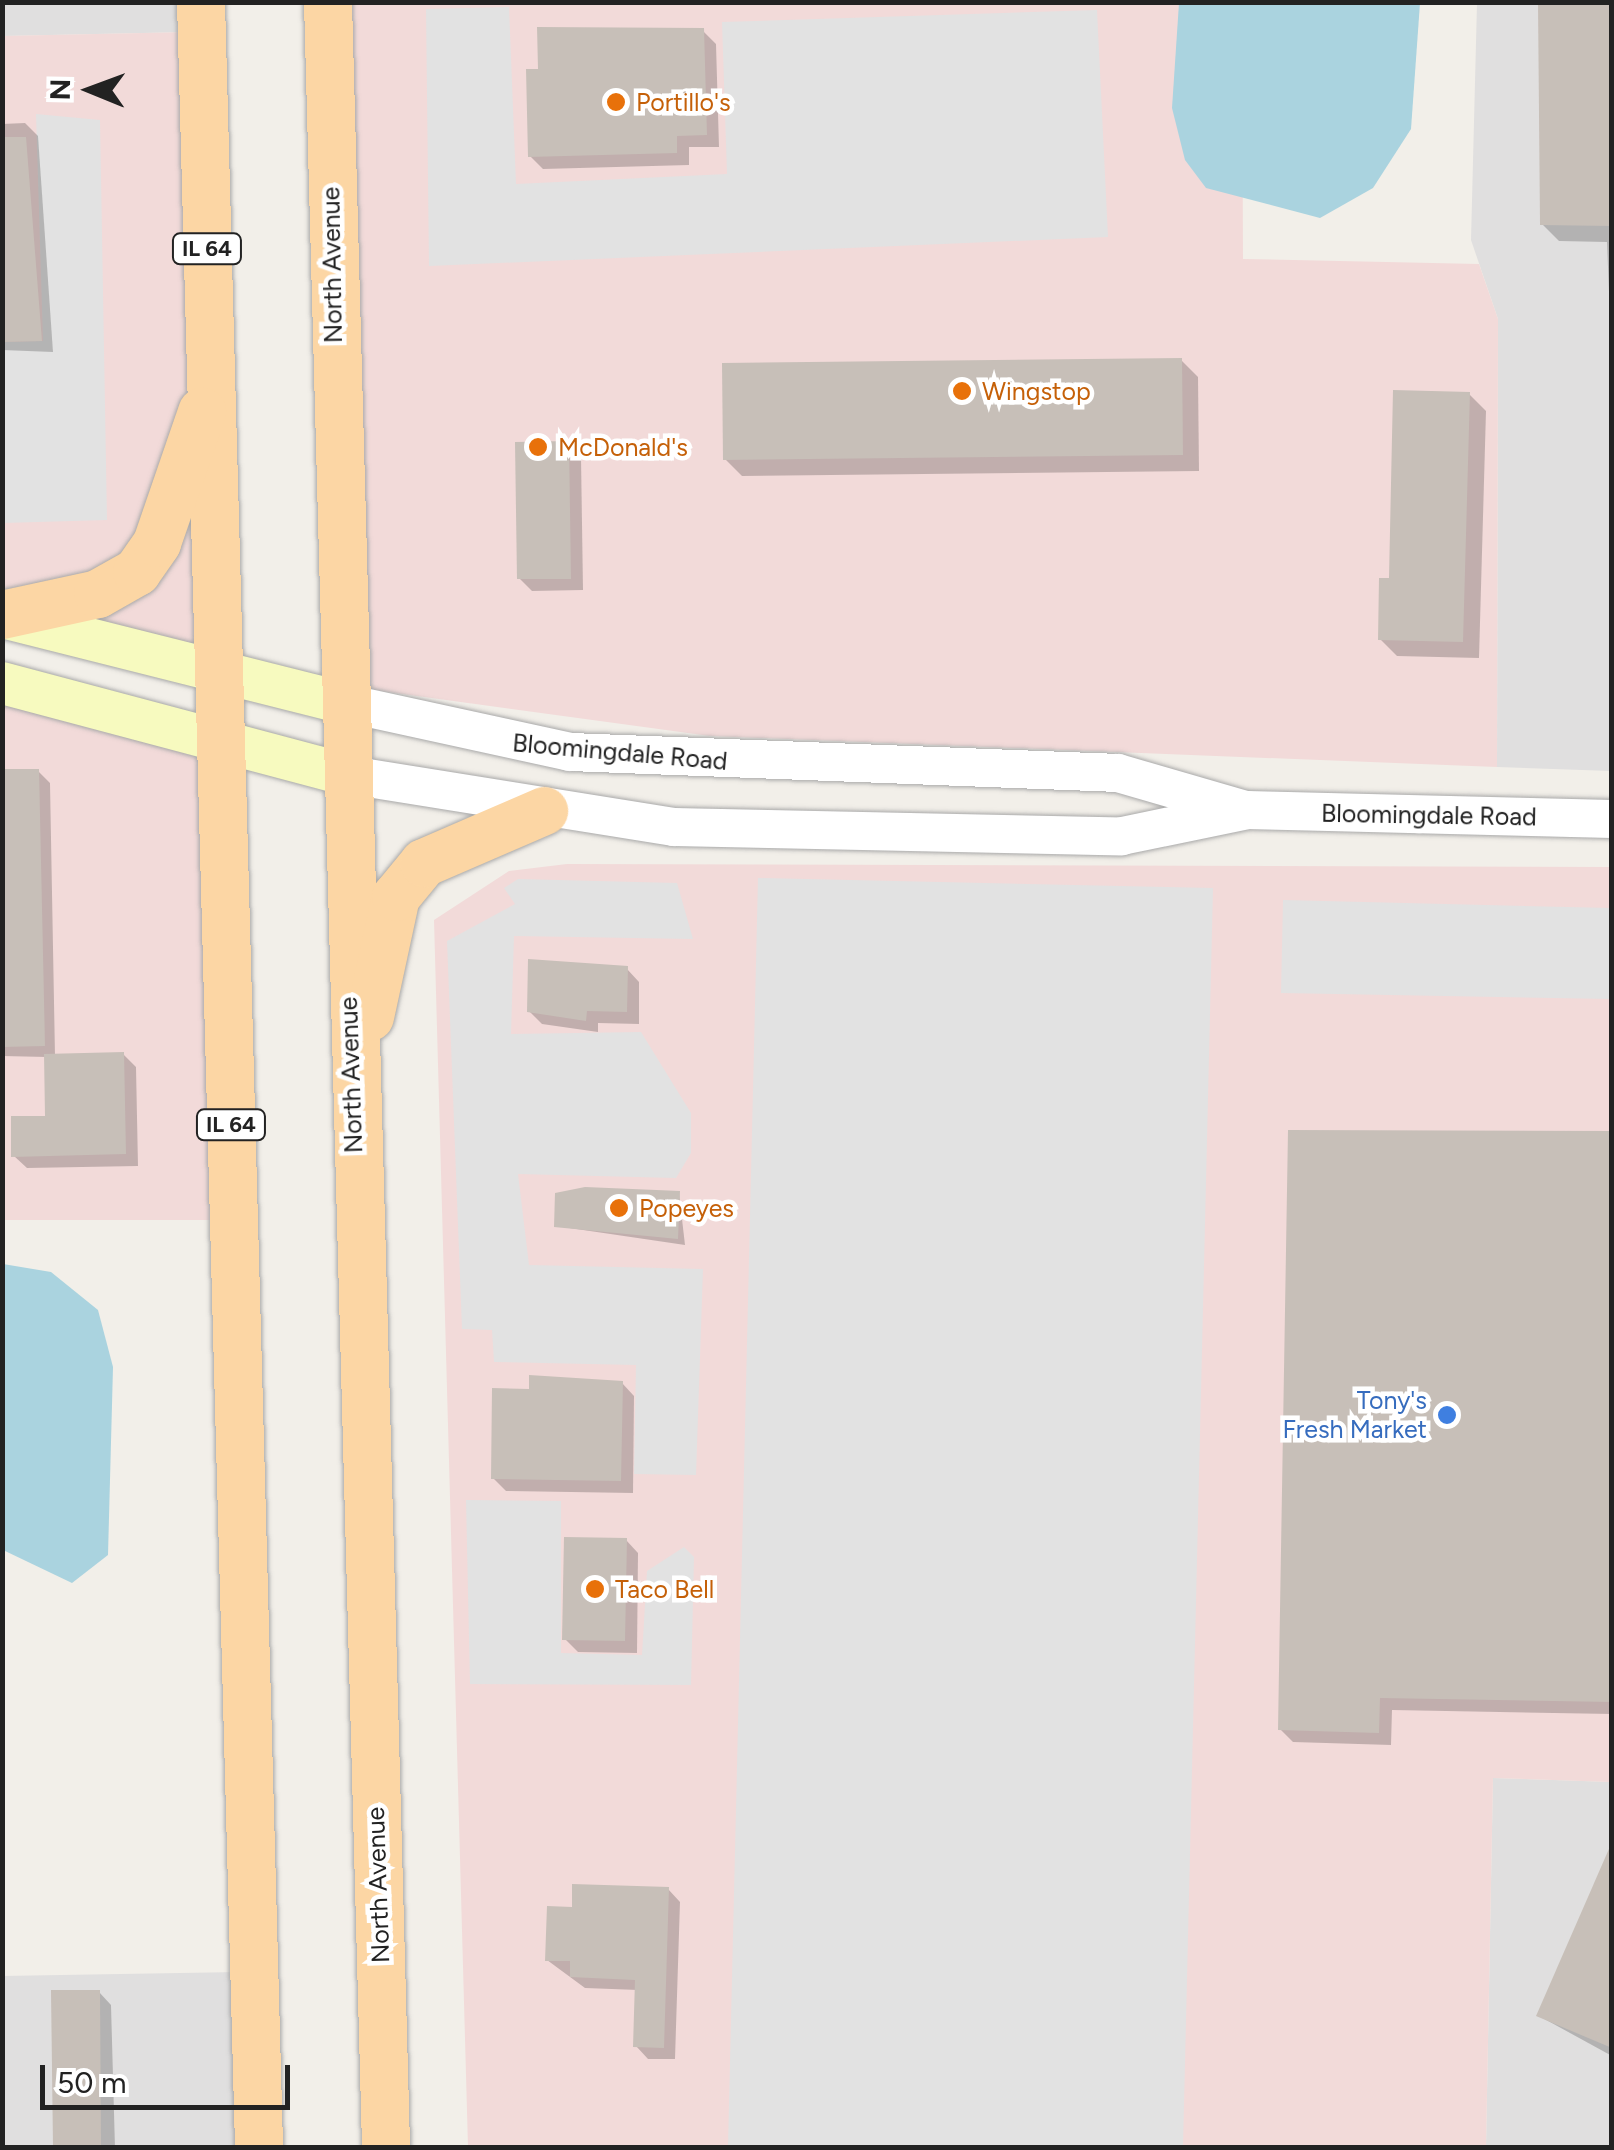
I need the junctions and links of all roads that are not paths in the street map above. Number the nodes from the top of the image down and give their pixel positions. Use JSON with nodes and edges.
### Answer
{"nodes":[{"id":1,"x":201,"y":2,"type":"edge"},
{"id":2,"x":328,"y":2,"type":"edge"},
{"id":3,"x":210,"y":391,"type":"junction"},
{"id":4,"x":2,"y":616,"type":"edge"},
{"id":5,"x":218,"y":674,"type":"junction"},
{"id":6,"x":2,"y":683,"type":"edge"},
{"id":7,"x":341,"y":702,"type":"junction"},
{"id":8,"x":219,"y":739,"type":"junction"},
{"id":9,"x":342,"y":774,"type":"junction"},
{"id":10,"x":1248,"y":810,"type":"junction"},
{"id":11,"x":544,"y":812,"type":"junction"},
{"id":12,"x":1612,"y":819,"type":"edge"},
{"id":13,"x":354,"y":1135,"type":"junction"},
{"id":14,"x":259,"y":2148,"type":"edge"},
{"id":15,"x":386,"y":2148,"type":"edge"}],
"edges":[{"from":1,"to":3,"type":"main road","number":"IL 64"},
{"from":2,"to":7,"type":"main road","name":"North Avenue"},
{"from":3,"to":4,"type":"main road"},
{"from":3,"to":5,"type":"main road","number":"IL 64"},
{"from":4,"to":5,"type":"main road","name":"Bloomingdale Road"},
{"from":5,"to":7,"type":"main road","name":"Bloomingdale Road"},
{"from":5,"to":8,"type":"main road","number":"IL 64"},
{"from":6,"to":8,"type":"main road","name":"Bloomingdale Road"},
{"from":7,"to":9,"type":"main road","name":"North Avenue"},
{"from":7,"to":10,"type":"street","name":"Bloomingdale Road"},
{"from":8,"to":9,"type":"main road","name":"Bloomingdale Road"},
{"from":8,"to":14,"type":"main road","number":"IL 64"},
{"from":9,"to":11,"type":"street","name":"Bloomingdale Road"},
{"from":9,"to":13,"type":"main road","name":"North Avenue"},
{"from":10,"to":11,"type":"street","name":"Bloomingdale Road"},
{"from":10,"to":12,"type":"street","name":"Bloomingdale Road"},
{"from":11,"to":13,"type":"main road"},
{"from":13,"to":15,"type":"main road","name":"North Avenue"}]}
